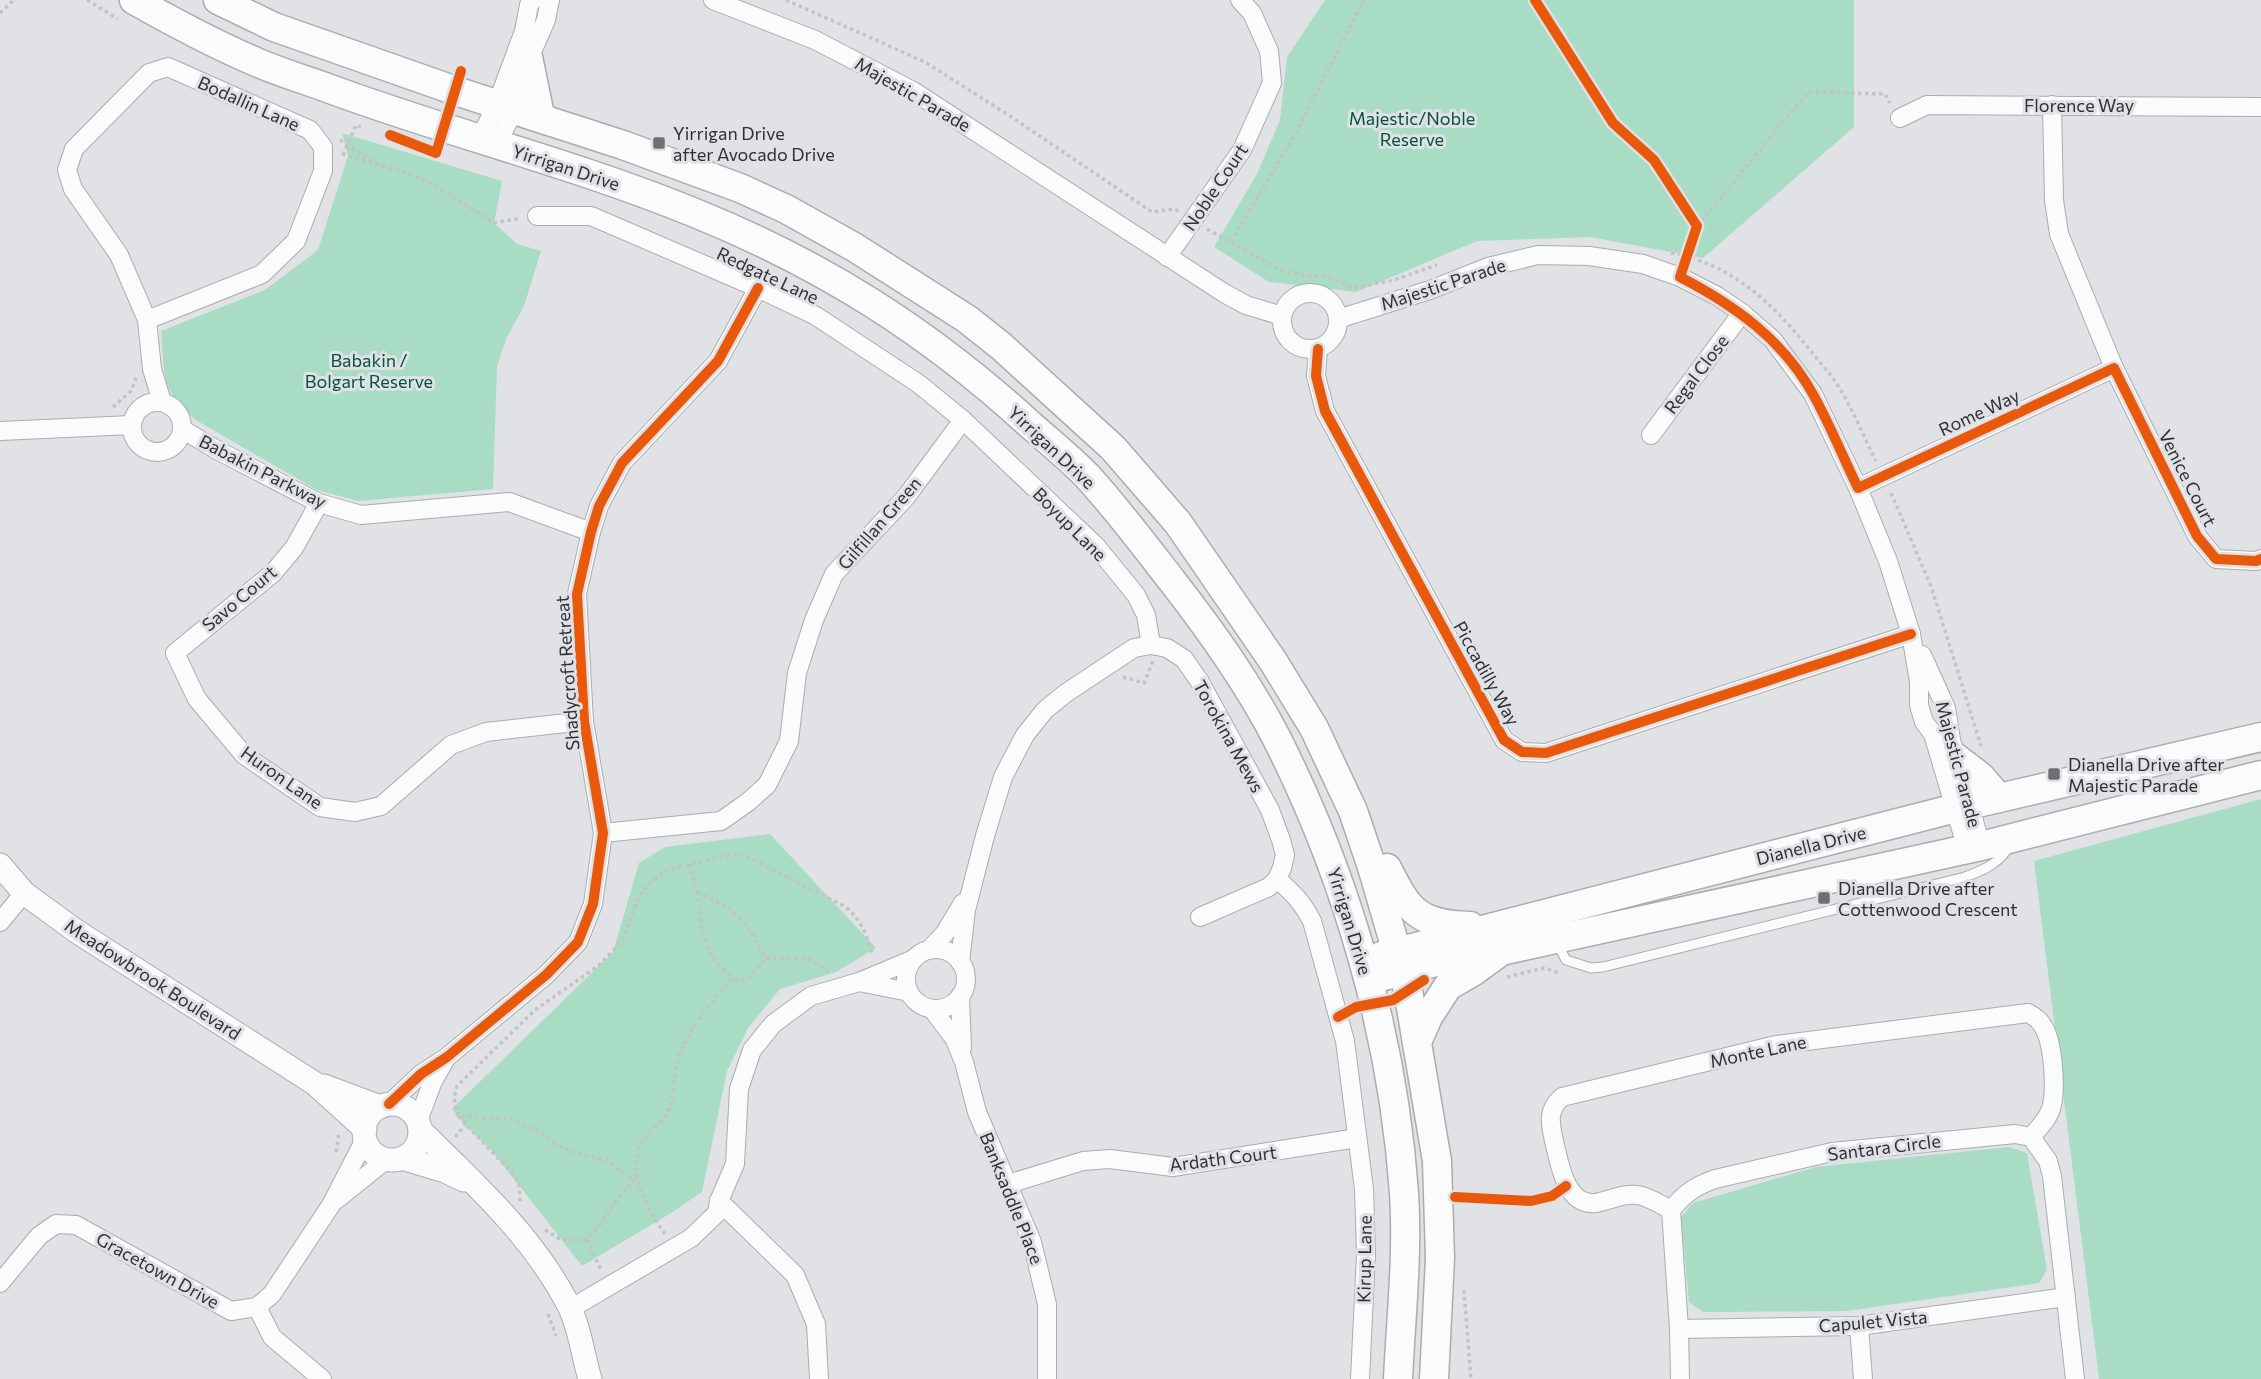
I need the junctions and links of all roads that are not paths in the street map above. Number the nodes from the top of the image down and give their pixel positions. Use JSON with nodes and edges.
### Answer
{"nodes":[{"id":1,"x":218,"y":0,"type":"edge"},
{"id":2,"x":533,"y":0,"type":"edge"},
{"id":3,"x":550,"y":0,"type":"edge"},
{"id":4,"x":713,"y":0,"type":"edge"},
{"id":5,"x":1240,"y":0,"type":"edge"},
{"id":6,"x":133,"y":1,"type":"edge"},
{"id":7,"x":528,"y":57,"type":"junction"},
{"id":8,"x":2052,"y":105,"type":"junction"},
{"id":9,"x":505,"y":107,"type":"junction"},
{"id":10,"x":2261,"y":107,"type":"edge"},
{"id":11,"x":1900,"y":118,"type":"road end"},
{"id":12,"x":546,"y":120,"type":"junction"},
{"id":13,"x":488,"y":141,"type":"junction"},
{"id":14,"x":537,"y":216,"type":"road end"},
{"id":15,"x":1167,"y":257,"type":"junction"},
{"id":16,"x":758,"y":288,"type":"junction"},
{"id":17,"x":1742,"y":313,"type":"junction"},
{"id":18,"x":1282,"y":316,"type":"junction"},
{"id":19,"x":1338,"y":318,"type":"junction"},
{"id":20,"x":147,"y":320,"type":"junction"},
{"id":21,"x":1318,"y":349,"type":"junction"},
{"id":22,"x":2114,"y":368,"type":"junction"},
{"id":23,"x":162,"y":402,"type":"junction"},
{"id":24,"x":962,"y":420,"type":"junction"},
{"id":25,"x":132,"y":425,"type":"junction"},
{"id":26,"x":182,"y":429,"type":"junction"},
{"id":27,"x":0,"y":431,"type":"edge"},
{"id":28,"x":1651,"y":435,"type":"dead end"},
{"id":29,"x":1857,"y":488,"type":"junction"},
{"id":30,"x":319,"y":503,"type":"junction"},
{"id":31,"x":591,"y":532,"type":"junction"},
{"id":32,"x":2261,"y":559,"type":"edge"},
{"id":33,"x":1913,"y":641,"type":"junction"},
{"id":34,"x":1155,"y":646,"type":"junction"},
{"id":35,"x":175,"y":653,"type":"joint"},
{"id":36,"x":584,"y":721,"type":"junction"},
{"id":37,"x":1314,"y":728,"type":"junction"},
{"id":38,"x":2261,"y":737,"type":"edge"},
{"id":39,"x":1955,"y":757,"type":"junction"},
{"id":40,"x":2261,"y":775,"type":"edge"},
{"id":41,"x":2000,"y":798,"type":"junction"},
{"id":42,"x":1962,"y":807,"type":"junction"},
{"id":43,"x":603,"y":833,"type":"junction"},
{"id":44,"x":1984,"y":845,"type":"junction"},
{"id":45,"x":0,"y":865,"type":"edge"},
{"id":46,"x":1277,"y":879,"type":"junction"},
{"id":47,"x":24,"y":893,"type":"junction"},
{"id":48,"x":969,"y":894,"type":"junction"},
{"id":49,"x":1200,"y":917,"type":"dead end"},
{"id":50,"x":0,"y":922,"type":"edge"},
{"id":51,"x":1497,"y":938,"type":"junction"},
{"id":52,"x":1555,"y":939,"type":"junction"},
{"id":53,"x":921,"y":954,"type":"junction"},
{"id":54,"x":1400,"y":961,"type":"junction"},
{"id":55,"x":960,"y":962,"type":"junction"},
{"id":56,"x":1365,"y":970,"type":"junction"},
{"id":57,"x":859,"y":982,"type":"junction"},
{"id":58,"x":909,"y":992,"type":"junction"},
{"id":59,"x":960,"y":996,"type":"junction"},
{"id":60,"x":932,"y":1009,"type":"junction"},
{"id":61,"x":1417,"y":1042,"type":"junction"},
{"id":62,"x":447,"y":1057,"type":"junction"},
{"id":63,"x":964,"y":1062,"type":"junction"},
{"id":64,"x":314,"y":1083,"type":"junction"},
{"id":65,"x":384,"y":1106,"type":"junction"},
{"id":66,"x":419,"y":1125,"type":"junction"},
{"id":67,"x":365,"y":1134,"type":"junction"},
{"id":68,"x":2031,"y":1137,"type":"junction"},
{"id":69,"x":1357,"y":1138,"type":"junction"},
{"id":70,"x":394,"y":1159,"type":"junction"},
{"id":71,"x":1008,"y":1184,"type":"junction"},
{"id":72,"x":479,"y":1188,"type":"junction"},
{"id":73,"x":719,"y":1201,"type":"junction"},
{"id":74,"x":331,"y":1205,"type":"junction"},
{"id":75,"x":1671,"y":1210,"type":"junction"},
{"id":76,"x":0,"y":1283,"type":"edge"},
{"id":77,"x":2066,"y":1297,"type":"junction"},
{"id":78,"x":257,"y":1307,"type":"junction"},
{"id":79,"x":570,"y":1309,"type":"junction"},
{"id":80,"x":1859,"y":1326,"type":"junction"},
{"id":81,"x":1679,"y":1329,"type":"junction"},
{"id":82,"x":322,"y":1379,"type":"edge"},
{"id":83,"x":590,"y":1379,"type":"edge"},
{"id":84,"x":819,"y":1379,"type":"edge"},
{"id":85,"x":1047,"y":1379,"type":"edge"},
{"id":86,"x":1360,"y":1379,"type":"edge"},
{"id":87,"x":1398,"y":1379,"type":"edge"},
{"id":88,"x":1434,"y":1379,"type":"edge"},
{"id":89,"x":1680,"y":1379,"type":"edge"},
{"id":90,"x":1863,"y":1379,"type":"edge"},
{"id":91,"x":2075,"y":1379,"type":"edge"}],
"edges":[{"from":1,"to":9,"type":"main road","name":"Yirrigan Drive"},
{"from":2,"to":9,"type":"street"},
{"from":3,"to":7,"type":"street"},
{"from":4,"to":15,"type":"street","name":"Majestic Parade"},
{"from":5,"to":15,"type":"street","name":"Noble Court"},
{"from":6,"to":13,"type":"main road","name":"Yirrigan Drive"},
{"from":7,"to":9,"type":"street"},
{"from":7,"to":12,"type":"main road"},
{"from":8,"to":10,"type":"street","name":"Florence Way"},
{"from":8,"to":11,"type":"street","name":"Florence Way"},
{"from":8,"to":22,"type":"street","name":"Venice Court"},
{"from":9,"to":12,"type":"main road","name":"Yirrigan Drive"},
{"from":9,"to":13,"type":"street"},
{"from":12,"to":37,"type":"main road","name":"Yirrigan Drive"},
{"from":13,"to":56,"type":"main road","name":"Yirrigan Drive"},
{"from":14,"to":16,"type":"street","name":"Redgate Lane"},
{"from":15,"to":18,"type":"street","name":"Majestic Parade"},
{"from":16,"to":24,"type":"street","name":"Redgate Lane"},
{"from":16,"to":31,"type":"street","name":"Shadycroft Retreat"},
{"from":17,"to":19,"type":"street","name":"Majestic Parade"},
{"from":17,"to":28,"type":"street","name":"Regal Close"},
{"from":17,"to":29,"type":"street","name":"Majestic Parade"},
{"from":18,"to":19,"type":"street"},
{"from":18,"to":21,"type":"street"},
{"from":19,"to":21,"type":"street"},
{"from":20,"to":20,"type":"street","name":"Bodallin Lane"},
{"from":20,"to":23,"type":"street"},
{"from":21,"to":33,"type":"street","name":"Piccadilly Way"},
{"from":22,"to":29,"type":"street","name":"Rome Way"},
{"from":22,"to":32,"type":"street","name":"Venice Court"},
{"from":23,"to":25,"type":"street"},
{"from":23,"to":26,"type":"street","name":"Babakin Parkway"},
{"from":24,"to":34,"type":"street","name":"Boyup Lane"},
{"from":24,"to":43,"type":"street","name":"Gilfillan Green"},
{"from":25,"to":26,"type":"street","name":"Babakin Parkway"},
{"from":25,"to":27,"type":"street"},
{"from":26,"to":30,"type":"street","name":"Babakin Parkway"},
{"from":29,"to":33,"type":"street","name":"Majestic Parade"},
{"from":30,"to":31,"type":"street","name":"Babakin Parkway"},
{"from":30,"to":35,"type":"street","name":"Savo Court"},
{"from":31,"to":36,"type":"street","name":"Shadycroft Retreat"},
{"from":33,"to":39,"type":"street","name":"Majestic Parade"},
{"from":33,"to":42,"type":"street","name":"Majestic Parade"},
{"from":34,"to":46,"type":"street","name":"Torokina Mews"},
{"from":34,"to":48,"type":"street"},
{"from":35,"to":36,"type":"street","name":"Huron Lane"},
{"from":36,"to":43,"type":"street","name":"Shadycroft Retreat"},
{"from":37,"to":51,"type":"main road"},
{"from":37,"to":54,"type":"main road","name":"Yirrigan Drive"},
{"from":38,"to":41,"type":"main road","name":"Dianella Drive"},
{"from":39,"to":41,"type":"main road"},
{"from":39,"to":42,"type":"street","name":"Majestic Parade"},
{"from":40,"to":44,"type":"main road","name":"Dianella Drive"},
{"from":41,"to":42,"type":"main road","name":"Dianella Drive"},
{"from":42,"to":44,"type":"street","name":"Majestic Parade"},
{"from":42,"to":51,"type":"main road","name":"Dianella Drive"},
{"from":43,"to":62,"type":"street","name":"Shadycroft Retreat"},
{"from":44,"to":52,"type":"main road","name":"Dianella Drive"},
{"from":44,"to":52,"type":"lane"},
{"from":45,"to":47,"type":"street","name":"Meadowbrook Boulevard"},
{"from":46,"to":49,"type":"street"},
{"from":46,"to":69,"type":"street","name":"Kirup Lane"},
{"from":47,"to":50,"type":"street"},
{"from":47,"to":64,"type":"street","name":"Meadowbrook Boulevard"},
{"from":48,"to":53,"type":"street"},
{"from":48,"to":55,"type":"street"},
{"from":51,"to":52,"type":"main road","name":"Dianella Drive"},
{"from":51,"to":54,"type":"main road","name":"Dianella Drive"},
{"from":51,"to":61,"type":"main road"},
{"from":53,"to":55,"type":"street"},
{"from":53,"to":57,"type":"street"},
{"from":53,"to":58,"type":"street"},
{"from":54,"to":56,"type":"main road","name":"Dianella Drive"},
{"from":54,"to":61,"type":"main road","name":"Yirrigan Drive"},
{"from":55,"to":59,"type":"street"},
{"from":56,"to":87,"type":"main road","name":"Yirrigan Drive"},
{"from":57,"to":58,"type":"street"},
{"from":57,"to":73,"type":"street"},
{"from":58,"to":60,"type":"street"},
{"from":59,"to":60,"type":"street"},
{"from":59,"to":63,"type":"street","name":"Banksaddle Place"},
{"from":60,"to":63,"type":"street","name":"Banksaddle Place"},
{"from":61,"to":88,"type":"main road","name":"Yirrigan Drive"},
{"from":62,"to":65,"type":"street","name":"Shadycroft Retreat"},
{"from":62,"to":66,"type":"street","name":"Shadycroft Retreat"},
{"from":63,"to":71,"type":"street","name":"Banksaddle Place"},
{"from":64,"to":65,"type":"street","name":"Meadowbrook Boulevard"},
{"from":64,"to":67,"type":"street","name":"Meadowbrook Boulevard"},
{"from":65,"to":66,"type":"street","name":"Meadowbrook Boulevard"},
{"from":65,"to":67,"type":"street"},
{"from":66,"to":70,"type":"street"},
{"from":66,"to":72,"type":"street","name":"Meadowbrook Boulevard"},
{"from":67,"to":70,"type":"street","name":"Meadowbrook Boulevard"},
{"from":67,"to":74,"type":"street"},
{"from":68,"to":75,"type":"street","name":"Santara Circle"},
{"from":68,"to":75,"type":"street","name":"Monte Lane"},
{"from":68,"to":77,"type":"street"},
{"from":69,"to":71,"type":"street","name":"Ardath Court"},
{"from":69,"to":86,"type":"street","name":"Kirup Lane"},
{"from":70,"to":72,"type":"street","name":"Meadowbrook Boulevard"},
{"from":70,"to":74,"type":"street"},
{"from":71,"to":85,"type":"street","name":"Banksaddle Place"},
{"from":72,"to":79,"type":"street","name":"Meadowbrook Boulevard"},
{"from":73,"to":79,"type":"street"},
{"from":73,"to":84,"type":"street"},
{"from":74,"to":78,"type":"street"},
{"from":75,"to":81,"type":"street"},
{"from":76,"to":78,"type":"street","name":"Gracetown Drive"},
{"from":77,"to":80,"type":"street","name":"Capulet Vista"},
{"from":77,"to":91,"type":"street"},
{"from":78,"to":82,"type":"street"},
{"from":79,"to":83,"type":"street","name":"Meadowbrook Boulevard"},
{"from":80,"to":81,"type":"street","name":"Capulet Vista"},
{"from":80,"to":90,"type":"street"},
{"from":81,"to":89,"type":"street"}]}
